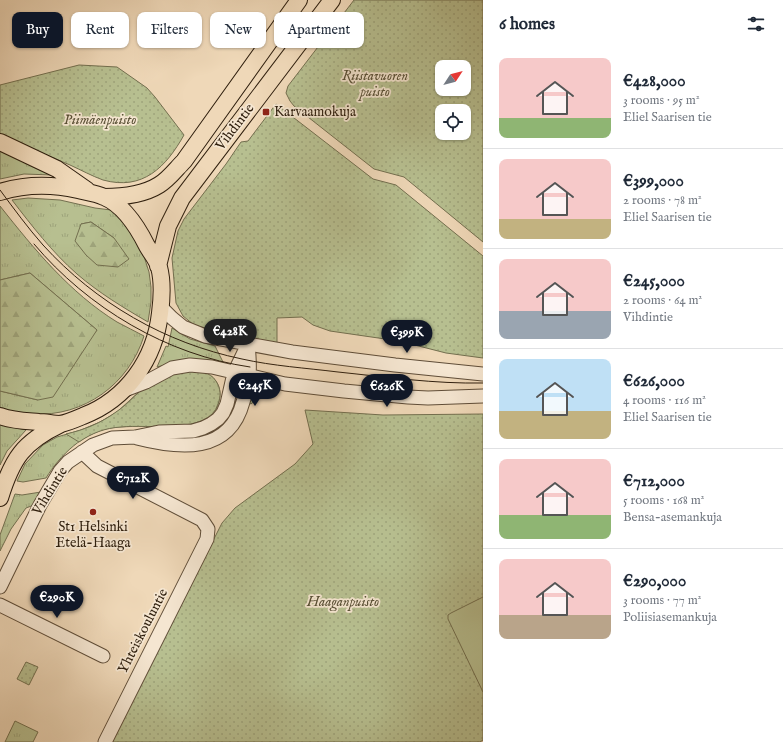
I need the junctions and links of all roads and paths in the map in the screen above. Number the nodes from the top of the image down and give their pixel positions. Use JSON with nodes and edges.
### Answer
{"nodes":[{"id":1,"x":300,"y":0,"type":"edge"},
{"id":2,"x":332,"y":0,"type":"edge"},
{"id":3,"x":0,"y":142,"type":"edge"},
{"id":4,"x":0,"y":192,"type":"edge"},
{"id":5,"x":99,"y":195,"type":"junction"},
{"id":6,"x":158,"y":266,"type":"junction"},
{"id":7,"x":161,"y":306,"type":"junction"},
{"id":8,"x":248,"y":344,"type":"junction"},
{"id":9,"x":234,"y":373,"type":"junction"},
{"id":10,"x":483,"y":374,"type":"edge"},
{"id":11,"x":249,"y":376,"type":"junction"},
{"id":12,"x":124,"y":390,"type":"junction"},
{"id":13,"x":483,"y":396,"type":"edge"},
{"id":14,"x":0,"y":416,"type":"edge"},
{"id":15,"x":60,"y":424,"type":"junction"},
{"id":16,"x":135,"y":437,"type":"junction"},
{"id":17,"x":82,"y":452,"type":"junction"},
{"id":18,"x":0,"y":498,"type":"edge"},
{"id":19,"x":0,"y":587,"type":"edge"},
{"id":20,"x":0,"y":605,"type":"edge"},
{"id":21,"x":103,"y":656,"type":"dead end"},
{"id":22,"x":105,"y":742,"type":"edge"}],
"edges":[{"from":1,"to":5,"type":"main road","name":"Vihdintie"},
{"from":2,"to":6,"type":"main road","name":"Vihdintie"},
{"from":3,"to":5,"type":"main road"},
{"from":4,"to":5,"type":"main road"},
{"from":5,"to":6,"type":"main road"},
{"from":6,"to":7,"type":"main road"},
{"from":7,"to":8,"type":"street"},
{"from":7,"to":12,"type":"main road"},
{"from":8,"to":9,"type":"street","name":"Vihdintie"},
{"from":8,"to":10,"type":"street"},
{"from":8,"to":11,"type":"street","name":"Vihdintie"},
{"from":9,"to":11,"type":"street"},
{"from":9,"to":12,"type":"street"},
{"from":9,"to":16,"type":"street","name":"Vihdintie"},
{"from":11,"to":13,"type":"street"},
{"from":11,"to":16,"type":"street","name":"Vihdintie"},
{"from":12,"to":15,"type":"main road"},
{"from":14,"to":15,"type":"main road"},
{"from":15,"to":18,"type":"main road"},
{"from":16,"to":17,"type":"street","name":"Vihdintie"},
{"from":17,"to":19,"type":"street","name":"Vihdintie"},
{"from":17,"to":22,"type":"street","name":"Yhteiskouluntie"},
{"from":20,"to":21,"type":"street"}]}
